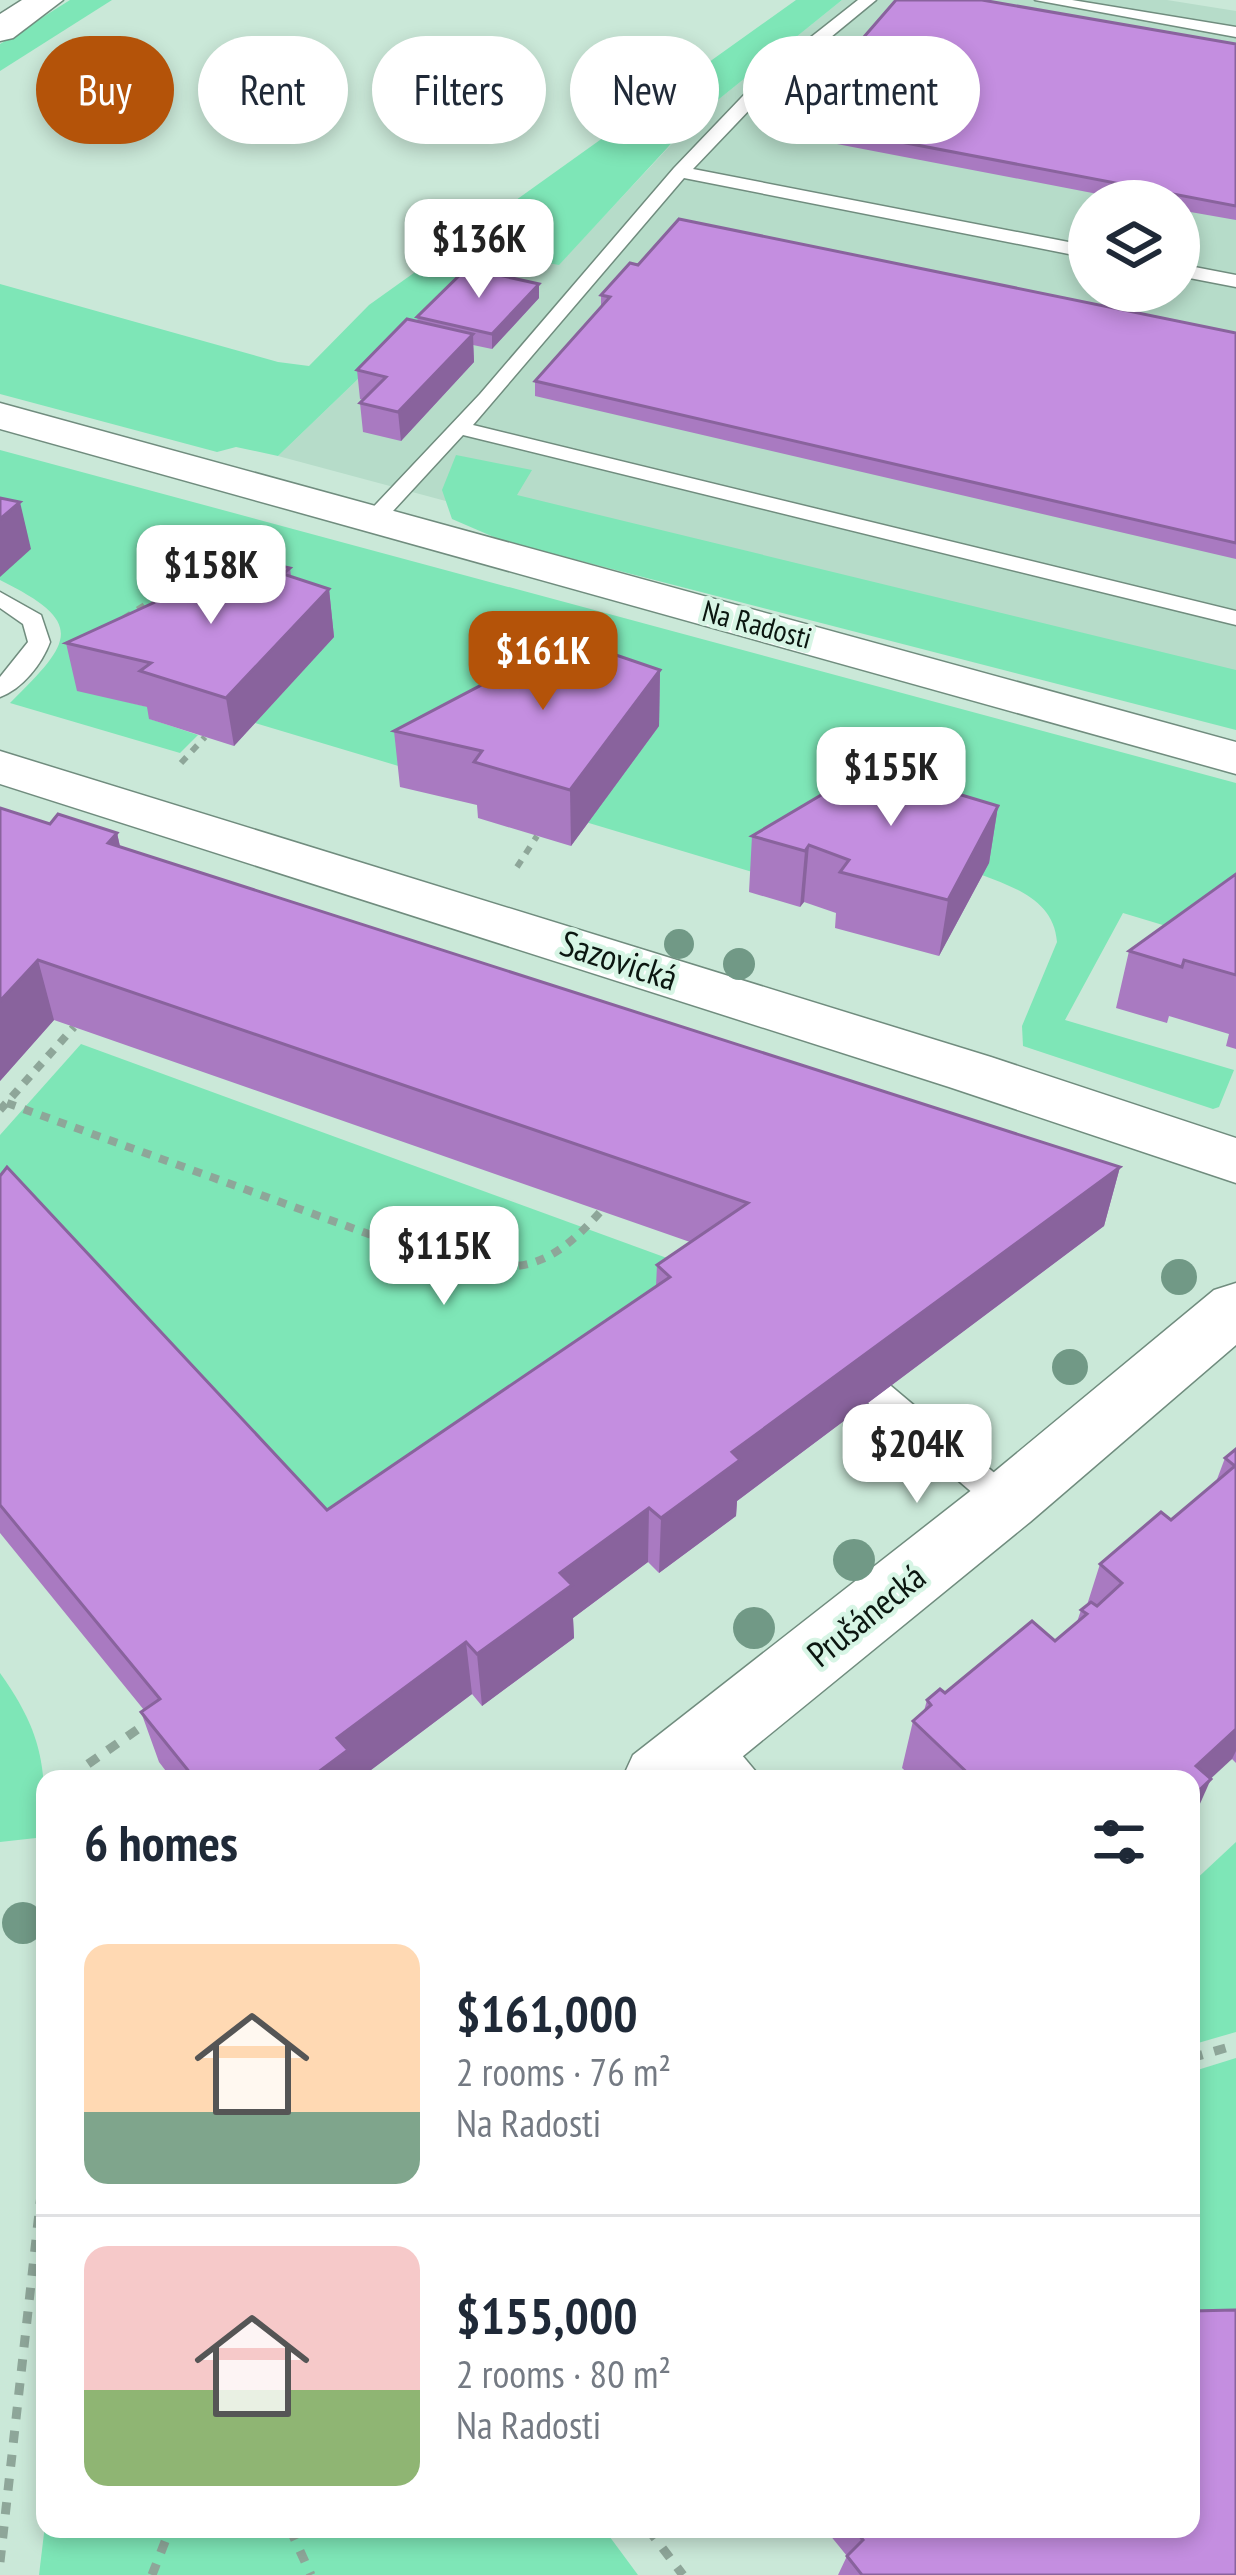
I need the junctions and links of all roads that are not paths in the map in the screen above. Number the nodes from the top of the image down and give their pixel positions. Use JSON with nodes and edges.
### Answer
{"nodes":[{"id":1,"x":46,"y":0,"type":"edge"},
{"id":2,"x":868,"y":0,"type":"edge"},
{"id":3,"x":1043,"y":0,"type":"edge"},
{"id":4,"x":0,"y":30,"type":"edge"},
{"id":5,"x":1236,"y":32,"type":"edge"},
{"id":6,"x":680,"y":172,"type":"junction"},
{"id":7,"x":1068,"y":248,"type":"edge"},
{"id":8,"x":1200,"y":274,"type":"edge"},
{"id":9,"x":1236,"y":281,"type":"edge"},
{"id":10,"x":0,"y":416,"type":"edge"},
{"id":11,"x":459,"y":428,"type":"junction"},
{"id":12,"x":373,"y":519,"type":"junction"},
{"id":13,"x":0,"y":598,"type":"edge"},
{"id":14,"x":1236,"y":618,"type":"edge"},
{"id":15,"x":0,"y":689,"type":"edge"},
{"id":16,"x":1236,"y":758,"type":"edge"},
{"id":17,"x":0,"y":767,"type":"edge"},
{"id":18,"x":1236,"y":1161,"type":"edge"},
{"id":19,"x":1236,"y":1309,"type":"edge"},
{"id":20,"x":880,"y":1395,"type":"edge"},
{"id":21,"x":1006,"y":1502,"type":"junction"},
{"id":22,"x":704,"y":1766,"type":"edge"}],
"edges":[{"from":1,"to":4,"type":"main road"},
{"from":2,"to":6,"type":"lane"},
{"from":3,"to":5,"type":"lane"},
{"from":6,"to":7,"type":"lane"},
{"from":6,"to":11,"type":"lane"},
{"from":8,"to":9,"type":"lane"},
{"from":10,"to":12,"type":"street","name":"Na Radosti"},
{"from":11,"to":12,"type":"lane"},
{"from":11,"to":14,"type":"lane"},
{"from":12,"to":16,"type":"street","name":"Na Radosti"},
{"from":13,"to":15,"type":"lane"},
{"from":17,"to":18,"type":"street","name":"Sazovická"},
{"from":19,"to":21,"type":"street","name":"Prušánecká"},
{"from":20,"to":21,"type":"lane"},
{"from":21,"to":22,"type":"street","name":"Prušánecká"}]}
